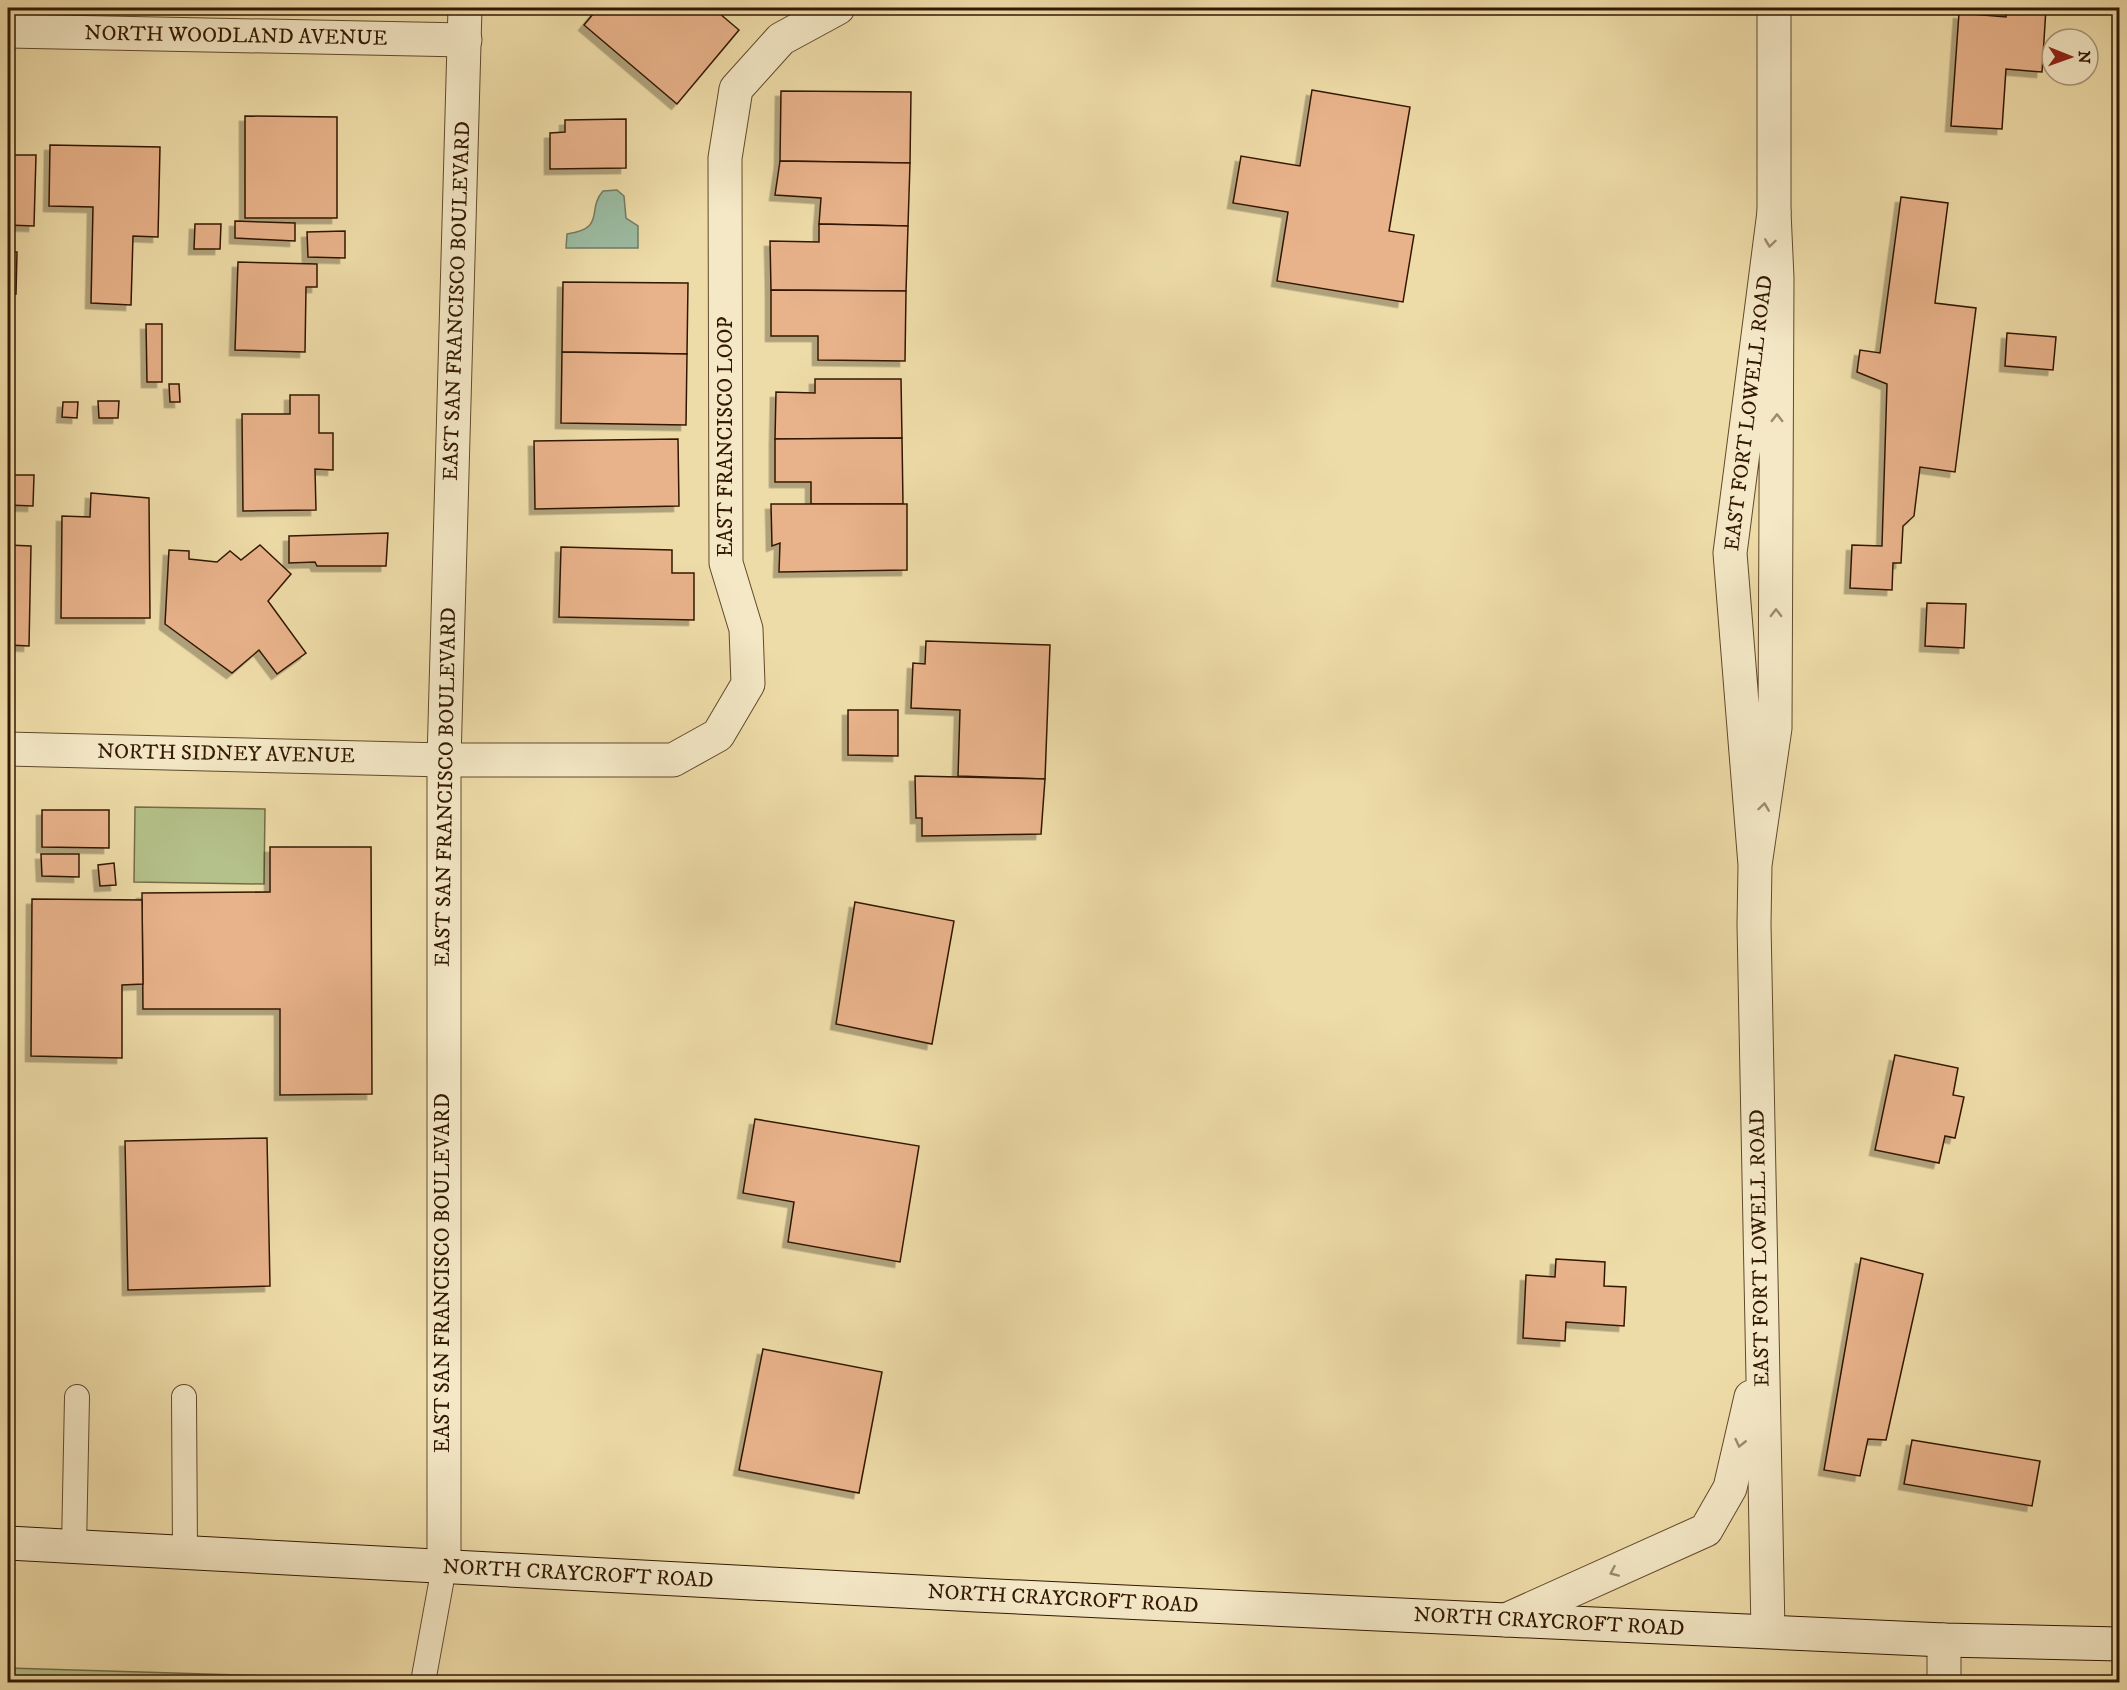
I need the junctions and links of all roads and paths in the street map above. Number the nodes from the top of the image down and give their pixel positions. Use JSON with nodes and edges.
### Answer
{"nodes":[{"id":1,"x":465,"y":8,"type":"edge"},
{"id":2,"x":838,"y":8,"type":"edge"},
{"id":3,"x":1774,"y":8,"type":"edge"},
{"id":4,"x":8,"y":31,"type":"edge"},
{"id":5,"x":465,"y":40,"type":"junction"},
{"id":6,"x":1774,"y":212,"type":"junction"},
{"id":7,"x":8,"y":749,"type":"edge"},
{"id":8,"x":444,"y":760,"type":"junction"},
{"id":9,"x":1755,"y":865,"type":"junction"},
{"id":10,"x":1762,"y":1345,"type":"junction"},
{"id":11,"x":77,"y":1397,"type":"dead end"},
{"id":12,"x":184,"y":1397,"type":"dead end"},
{"id":13,"x":8,"y":1544,"type":"edge"},
{"id":14,"x":74,"y":1546,"type":"junction"},
{"id":15,"x":185,"y":1552,"type":"junction"},
{"id":16,"x":444,"y":1567,"type":"junction"},
{"id":17,"x":1506,"y":1620,"type":"junction"},
{"id":18,"x":1768,"y":1631,"type":"junction"},
{"id":19,"x":1944,"y":1640,"type":"junction"},
{"id":20,"x":2120,"y":1644,"type":"edge"},
{"id":21,"x":423,"y":1683,"type":"edge"},
{"id":22,"x":1944,"y":1683,"type":"edge"}],
"edges":[{"from":1,"to":5,"type":"street","name":"EAST SAN FRANCISCO BOULEVARD"},
{"from":2,"to":8,"type":"street","name":"EAST FRANCISCO LOOP"},
{"from":3,"to":6,"type":"street","name":"EAST FORT LOWELL ROAD"},
{"from":4,"to":5,"type":"street","name":"NORTH WOODLAND AVENUE"},
{"from":5,"to":8,"type":"street","name":"EAST SAN FRANCISCO BOULEVARD"},
{"from":9,"to":6,"type":"street","name":"EAST FORT LOWELL ROAD","one_way":true},
{"from":6,"to":9,"type":"street","name":"EAST FORT LOWELL ROAD","one_way":true},
{"from":7,"to":8,"type":"street","name":"NORTH SIDNEY AVENUE"},
{"from":8,"to":16,"type":"street","name":"EAST SAN FRANCISCO BOULEVARD"},
{"from":9,"to":10,"type":"street","name":"EAST FORT LOWELL ROAD"},
{"from":10,"to":17,"type":"street","one_way":true},
{"from":10,"to":18,"type":"street","name":"EAST FORT LOWELL ROAD"},
{"from":11,"to":14,"type":"lane"},
{"from":12,"to":15,"type":"lane"},
{"from":13,"to":14,"type":"street","name":"NORTH CRAYCROFT ROAD"},
{"from":14,"to":15,"type":"street","name":"NORTH CRAYCROFT ROAD"},
{"from":15,"to":16,"type":"street","name":"NORTH CRAYCROFT ROAD"},
{"from":16,"to":17,"type":"street","name":"NORTH CRAYCROFT ROAD"},
{"from":16,"to":21,"type":"lane"},
{"from":17,"to":18,"type":"street","name":"NORTH CRAYCROFT ROAD"},
{"from":18,"to":19,"type":"street","name":"NORTH CRAYCROFT ROAD"},
{"from":19,"to":20,"type":"street","name":"NORTH CRAYCROFT ROAD"},
{"from":19,"to":22,"type":"street"}]}
